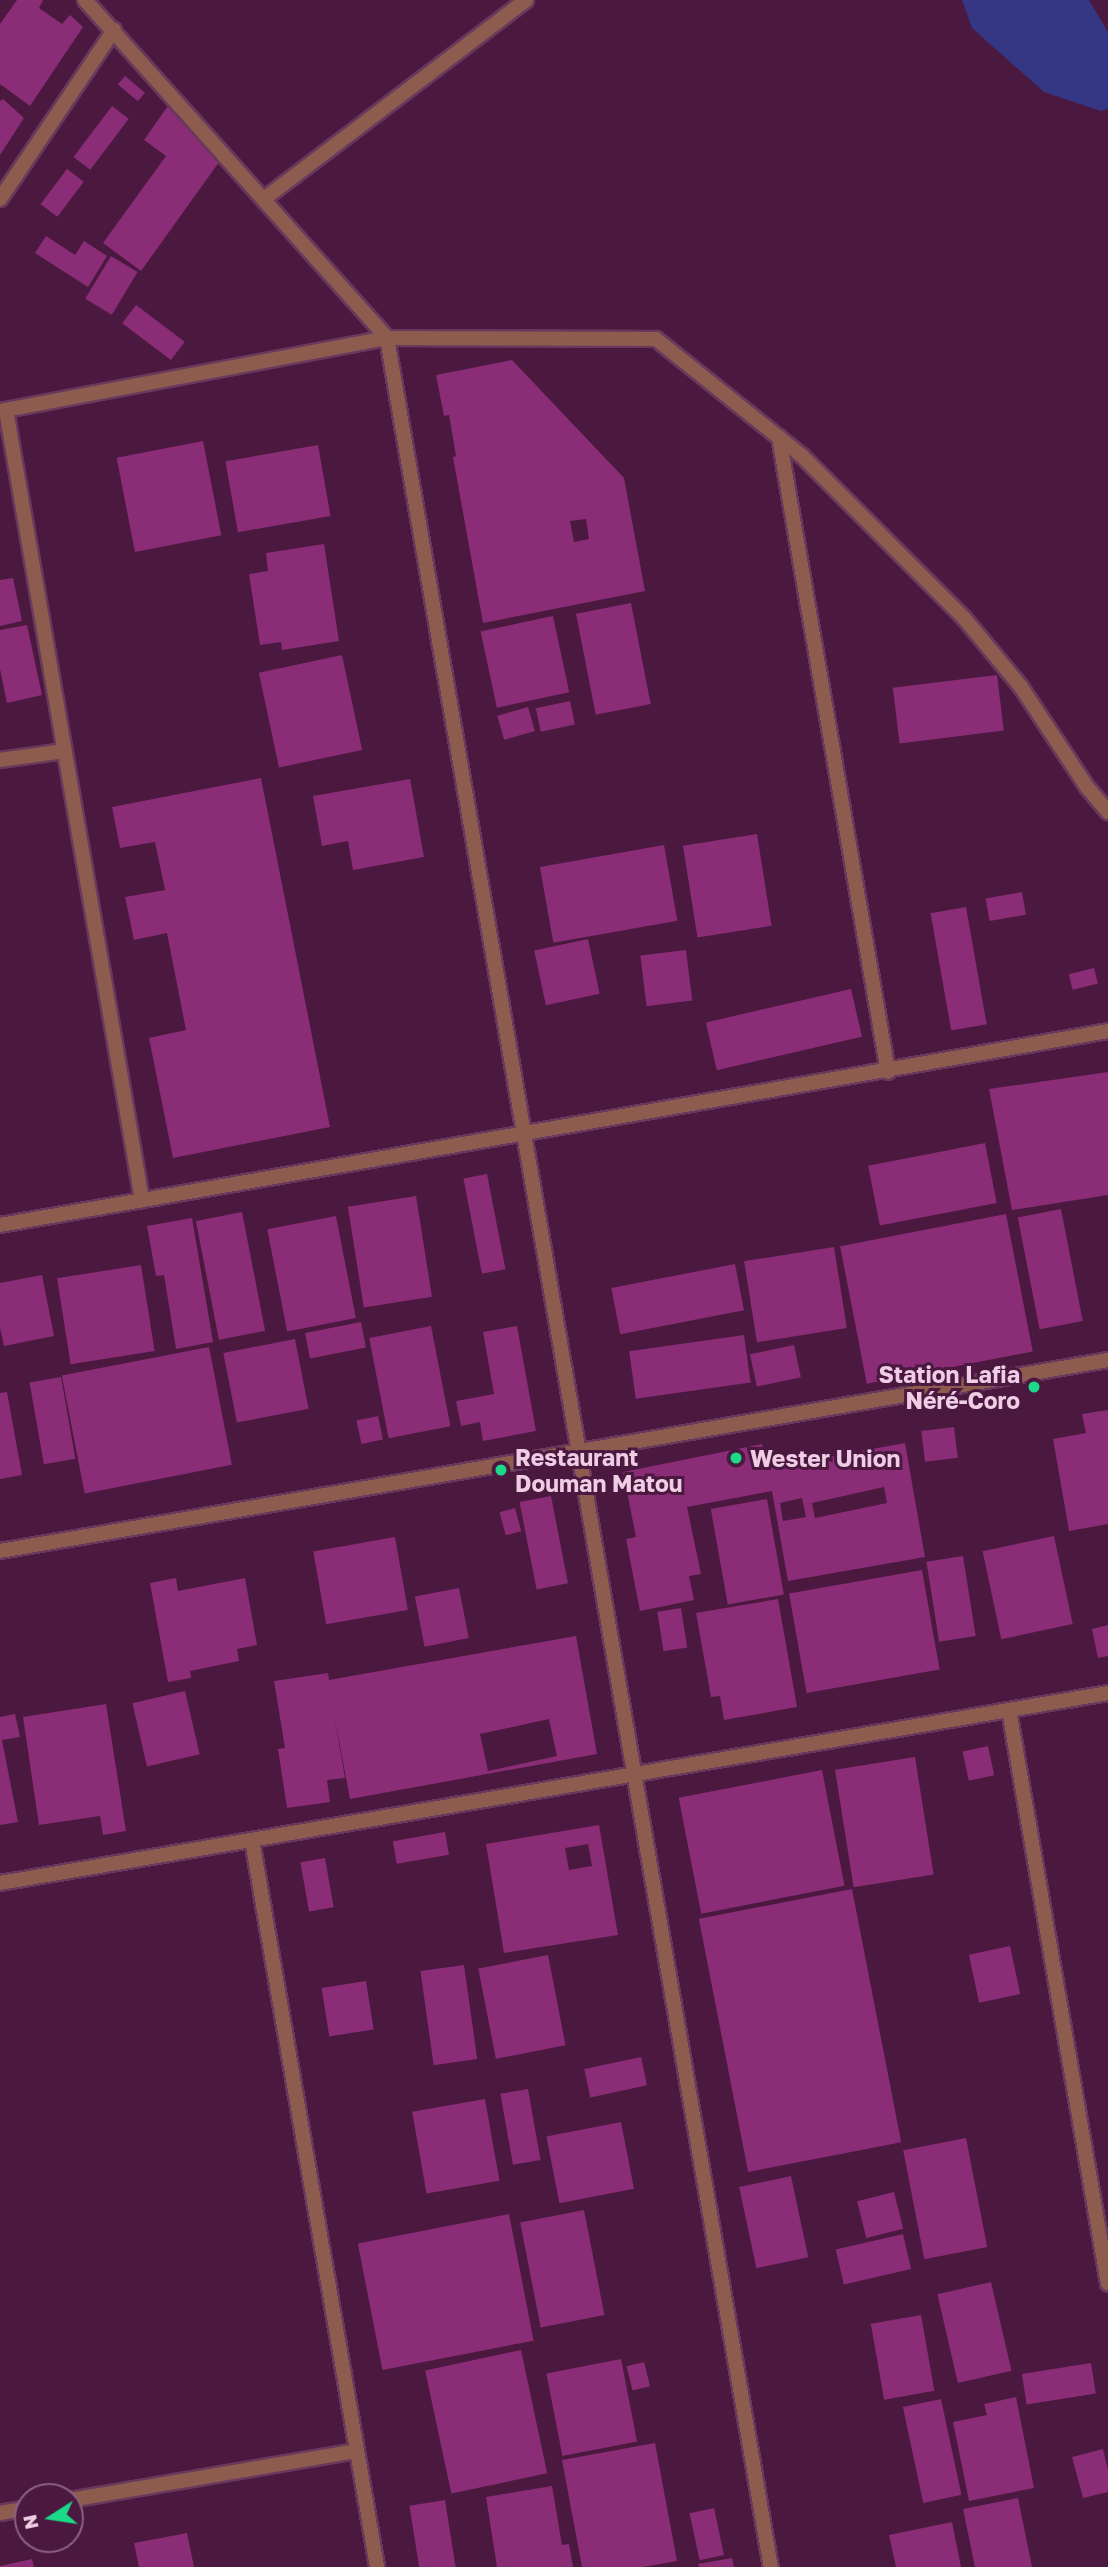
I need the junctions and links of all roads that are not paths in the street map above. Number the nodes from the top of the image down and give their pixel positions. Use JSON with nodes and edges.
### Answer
{"nodes":[{"id":1,"x":85,"y":0,"type":"edge"},
{"id":2,"x":526,"y":0,"type":"edge"},
{"id":3,"x":114,"y":30,"type":"junction"},
{"id":4,"x":0,"y":199,"type":"edge"},
{"id":5,"x":264,"y":199,"type":"junction"},
{"id":6,"x":387,"y":338,"type":"junction"},
{"id":7,"x":3,"y":410,"type":"edge"},
{"id":8,"x":779,"y":437,"type":"junction"},
{"id":9,"x":64,"y":751,"type":"junction"},
{"id":10,"x":0,"y":760,"type":"edge"},
{"id":11,"x":1108,"y":812,"type":"edge"},
{"id":12,"x":1108,"y":1031,"type":"edge"},
{"id":13,"x":888,"y":1072,"type":"junction"},
{"id":14,"x":524,"y":1134,"type":"junction"},
{"id":15,"x":142,"y":1200,"type":"junction"},
{"id":16,"x":0,"y":1225,"type":"edge"},
{"id":17,"x":1108,"y":1360,"type":"edge"},
{"id":18,"x":579,"y":1451,"type":"junction"},
{"id":19,"x":0,"y":1551,"type":"edge"},
{"id":20,"x":1108,"y":1693,"type":"edge"},
{"id":21,"x":1009,"y":1710,"type":"junction"},
{"id":22,"x":635,"y":1774,"type":"junction"},
{"id":23,"x":252,"y":1840,"type":"junction"},
{"id":24,"x":0,"y":1883,"type":"edge"},
{"id":25,"x":1108,"y":2284,"type":"edge"},
{"id":26,"x":357,"y":2451,"type":"junction"},
{"id":27,"x":84,"y":2499,"type":"edge"},
{"id":28,"x":377,"y":2567,"type":"edge"},
{"id":29,"x":771,"y":2567,"type":"edge"}],
"edges":[{"from":1,"to":3,"type":"street"},
{"from":2,"to":5,"type":"street"},
{"from":3,"to":4,"type":"street"},
{"from":3,"to":5,"type":"street"},
{"from":5,"to":6,"type":"street"},
{"from":6,"to":7,"type":"street"},
{"from":6,"to":8,"type":"street"},
{"from":6,"to":14,"type":"street"},
{"from":7,"to":9,"type":"street"},
{"from":8,"to":11,"type":"street"},
{"from":8,"to":13,"type":"street"},
{"from":9,"to":10,"type":"street"},
{"from":9,"to":15,"type":"street"},
{"from":12,"to":13,"type":"street"},
{"from":13,"to":14,"type":"street"},
{"from":14,"to":15,"type":"street"},
{"from":14,"to":18,"type":"street"},
{"from":15,"to":16,"type":"street"},
{"from":17,"to":18,"type":"street"},
{"from":18,"to":19,"type":"street"},
{"from":18,"to":22,"type":"street"},
{"from":20,"to":21,"type":"street"},
{"from":21,"to":22,"type":"street"},
{"from":21,"to":25,"type":"street"},
{"from":22,"to":23,"type":"street"},
{"from":22,"to":29,"type":"street"},
{"from":23,"to":24,"type":"street"},
{"from":23,"to":26,"type":"street"},
{"from":26,"to":27,"type":"street"},
{"from":26,"to":28,"type":"street"}]}
